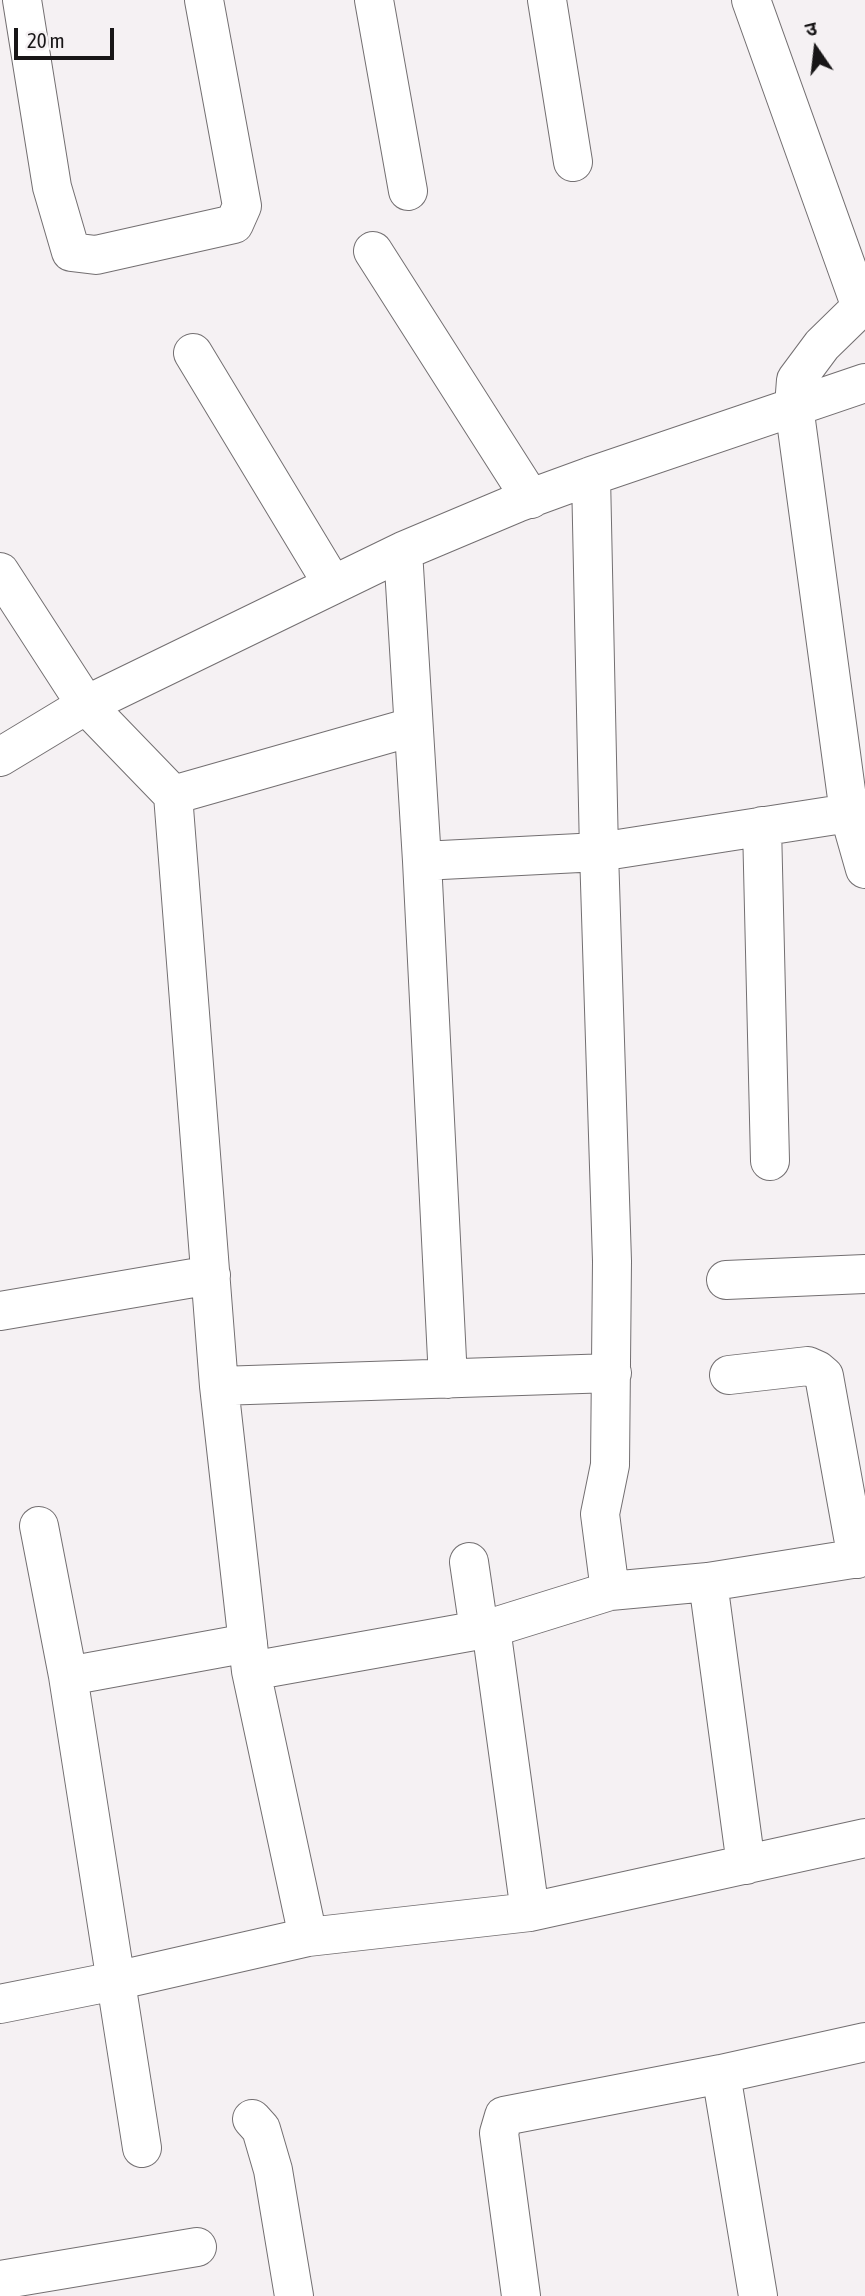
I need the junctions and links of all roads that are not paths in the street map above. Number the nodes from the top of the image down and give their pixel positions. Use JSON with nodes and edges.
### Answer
{"nodes":[{"id":1,"x":22,"y":0,"type":"edge"},
{"id":2,"x":204,"y":0,"type":"edge"},
{"id":3,"x":374,"y":0,"type":"edge"},
{"id":4,"x":547,"y":0,"type":"edge"},
{"id":5,"x":751,"y":0,"type":"edge"},
{"id":6,"x":573,"y":162,"type":"dead end"},
{"id":7,"x":408,"y":191,"type":"dead end"},
{"id":8,"x":373,"y":251,"type":"dead end"},
{"id":9,"x":865,"y":301,"type":"edge"},
{"id":10,"x":193,"y":353,"type":"dead end"},
{"id":11,"x":865,"y":383,"type":"edge"},
{"id":12,"x":794,"y":406,"type":"junction"},
{"id":13,"x":591,"y":476,"type":"junction"},
{"id":14,"x":531,"y":499,"type":"junction"},
{"id":15,"x":403,"y":551,"type":"junction"},
{"id":16,"x":0,"y":572,"type":"edge"},
{"id":17,"x":333,"y":585,"type":"junction"},
{"id":18,"x":86,"y":705,"type":"junction"},
{"id":19,"x":412,"y":727,"type":"junction"},
{"id":20,"x":5,"y":743,"type":"edge"},
{"id":21,"x":173,"y":795,"type":"junction"},
{"id":22,"x":849,"y":813,"type":"junction"},
{"id":23,"x":762,"y":826,"type":"junction"},
{"id":24,"x":599,"y":852,"type":"junction"},
{"id":25,"x":422,"y":861,"type":"junction"},
{"id":26,"x":865,"y":869,"type":"edge"},
{"id":27,"x":770,"y":1161,"type":"dead end"},
{"id":28,"x":865,"y":1274,"type":"edge"},
{"id":29,"x":211,"y":1275,"type":"junction"},
{"id":30,"x":726,"y":1280,"type":"dead end"},
{"id":31,"x":0,"y":1311,"type":"edge"},
{"id":32,"x":612,"y":1373,"type":"junction"},
{"id":33,"x":729,"y":1375,"type":"dead end"},
{"id":34,"x":448,"y":1379,"type":"junction"},
{"id":35,"x":219,"y":1386,"type":"junction"},
{"id":36,"x":39,"y":1526,"type":"dead end"},
{"id":37,"x":861,"y":1558,"type":"edge"},
{"id":38,"x":469,"y":1562,"type":"dead end"},
{"id":39,"x":708,"y":1582,"type":"junction"},
{"id":40,"x":610,"y":1591,"type":"junction"},
{"id":41,"x":485,"y":1629,"type":"junction"},
{"id":42,"x":249,"y":1657,"type":"junction"},
{"id":43,"x":68,"y":1676,"type":"junction"},
{"id":44,"x":865,"y":1838,"type":"edge"},
{"id":45,"x":746,"y":1865,"type":"junction"},
{"id":46,"x":530,"y":1912,"type":"junction"},
{"id":47,"x":308,"y":1937,"type":"junction"},
{"id":48,"x":115,"y":1981,"type":"junction"},
{"id":49,"x":0,"y":2004,"type":"edge"},
{"id":50,"x":865,"y":2042,"type":"edge"},
{"id":51,"x":721,"y":2074,"type":"junction"},
{"id":52,"x":252,"y":2119,"type":"dead end"},
{"id":53,"x":142,"y":2148,"type":"dead end"},
{"id":54,"x":197,"y":2248,"type":"dead end"},
{"id":55,"x":0,"y":2280,"type":"edge"},
{"id":56,"x":294,"y":2296,"type":"edge"},
{"id":57,"x":521,"y":2296,"type":"edge"},
{"id":58,"x":758,"y":2296,"type":"edge"}],
"edges":[{"from":1,"to":2,"type":"street"},
{"from":3,"to":7,"type":"street"},
{"from":4,"to":6,"type":"street"},
{"from":5,"to":9,"type":"street"},
{"from":8,"to":14,"type":"street"},
{"from":9,"to":12,"type":"street"},
{"from":10,"to":17,"type":"street"},
{"from":11,"to":12,"type":"street"},
{"from":12,"to":13,"type":"street"},
{"from":12,"to":22,"type":"street"},
{"from":13,"to":14,"type":"street"},
{"from":13,"to":24,"type":"street"},
{"from":14,"to":15,"type":"street"},
{"from":15,"to":17,"type":"street"},
{"from":15,"to":19,"type":"street"},
{"from":16,"to":18,"type":"street"},
{"from":17,"to":18,"type":"street"},
{"from":18,"to":20,"type":"street"},
{"from":18,"to":21,"type":"street"},
{"from":19,"to":21,"type":"street"},
{"from":19,"to":25,"type":"street"},
{"from":21,"to":29,"type":"street"},
{"from":22,"to":23,"type":"street"},
{"from":22,"to":26,"type":"street"},
{"from":23,"to":24,"type":"street"},
{"from":23,"to":27,"type":"street"},
{"from":24,"to":25,"type":"street"},
{"from":24,"to":32,"type":"street"},
{"from":25,"to":34,"type":"street"},
{"from":28,"to":30,"type":"street"},
{"from":29,"to":31,"type":"street"},
{"from":29,"to":35,"type":"street"},
{"from":32,"to":34,"type":"street"},
{"from":32,"to":40,"type":"street"},
{"from":33,"to":37,"type":"street"},
{"from":34,"to":35,"type":"street"},
{"from":35,"to":42,"type":"street"},
{"from":36,"to":43,"type":"street"},
{"from":37,"to":39,"type":"street"},
{"from":38,"to":41,"type":"street"},
{"from":39,"to":40,"type":"street"},
{"from":39,"to":45,"type":"street"},
{"from":40,"to":41,"type":"street"},
{"from":41,"to":42,"type":"street"},
{"from":41,"to":46,"type":"street"},
{"from":42,"to":43,"type":"street"},
{"from":42,"to":47,"type":"street"},
{"from":43,"to":48,"type":"street"},
{"from":44,"to":45,"type":"street"},
{"from":45,"to":46,"type":"street"},
{"from":46,"to":47,"type":"street"},
{"from":47,"to":48,"type":"street"},
{"from":48,"to":49,"type":"street"},
{"from":48,"to":53,"type":"street"},
{"from":50,"to":51,"type":"street"},
{"from":51,"to":57,"type":"street"},
{"from":51,"to":58,"type":"street"},
{"from":52,"to":56,"type":"street"},
{"from":54,"to":55,"type":"street"}]}
